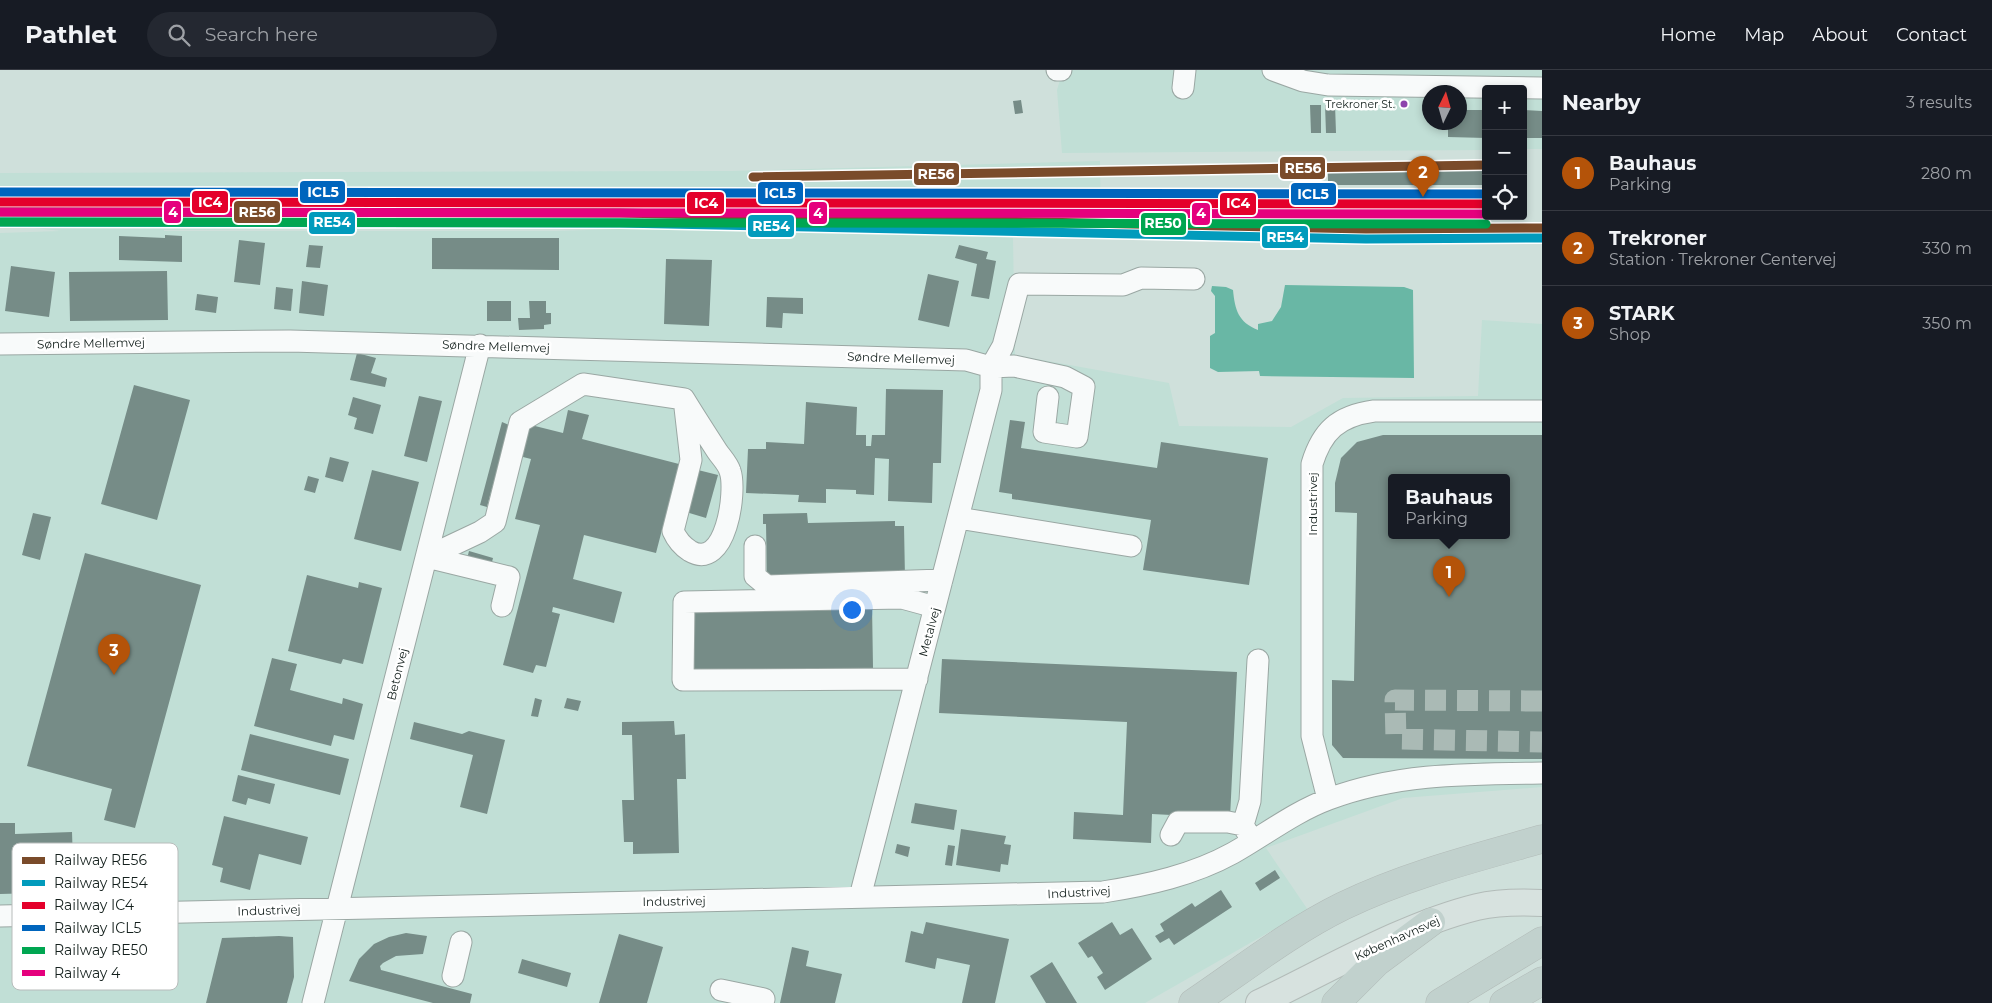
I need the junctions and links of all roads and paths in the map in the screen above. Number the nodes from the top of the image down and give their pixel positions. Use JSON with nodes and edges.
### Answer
{"nodes":[{"id":1,"x":1057,"y":70,"type":"edge"},
{"id":2,"x":1061,"y":70,"type":"edge"},
{"id":3,"x":1273,"y":70,"type":"edge"},
{"id":4,"x":1311,"y":76,"type":"edge"},
{"id":5,"x":1542,"y":88,"type":"edge"},
{"id":6,"x":1194,"y":279,"type":"dead end"},
{"id":7,"x":0,"y":344,"type":"edge"},
{"id":8,"x":480,"y":345,"type":"junction"},
{"id":9,"x":991,"y":367,"type":"junction"},
{"id":10,"x":1048,"y":397,"type":"dead end"},
{"id":11,"x":684,"y":399,"type":"junction"},
{"id":12,"x":1542,"y":411,"type":"edge"},
{"id":13,"x":958,"y":518,"type":"junction"},
{"id":14,"x":755,"y":546,"type":"dead end"},
{"id":15,"x":1131,"y":546,"type":"dead end"},
{"id":16,"x":427,"y":557,"type":"junction"},
{"id":17,"x":942,"y":580,"type":"junction"},
{"id":18,"x":502,"y":606,"type":"dead end"},
{"id":19,"x":935,"y":607,"type":"junction"},
{"id":20,"x":1258,"y":660,"type":"dead end"},
{"id":21,"x":916,"y":679,"type":"junction"},
{"id":22,"x":1542,"y":773,"type":"edge"},
{"id":23,"x":1328,"y":799,"type":"junction"},
{"id":24,"x":1247,"y":833,"type":"junction"},
{"id":25,"x":1171,"y":835,"type":"dead end"},
{"id":26,"x":1542,"y":839,"type":"edge"},
{"id":27,"x":860,"y":896,"type":"junction"},
{"id":28,"x":1542,"y":903,"type":"edge"},
{"id":29,"x":178,"y":906,"type":"edge"},
{"id":30,"x":338,"y":908,"type":"junction"},
{"id":31,"x":1431,"y":922,"type":"junction"},
{"id":32,"x":462,"y":942,"type":"dead end"},
{"id":33,"x":1542,"y":942,"type":"edge"},
{"id":34,"x":454,"y":976,"type":"dead end"},
{"id":35,"x":1542,"y":980,"type":"edge"},
{"id":36,"x":721,"y":990,"type":"dead end"},
{"id":37,"x":764,"y":999,"type":"dead end"},
{"id":38,"x":313,"y":1003,"type":"edge"},
{"id":39,"x":1193,"y":1003,"type":"edge"},
{"id":40,"x":1259,"y":1003,"type":"edge"},
{"id":41,"x":1336,"y":1003,"type":"edge"},
{"id":42,"x":1440,"y":1003,"type":"edge"},
{"id":43,"x":1504,"y":1003,"type":"edge"}],
"edges":[{"from":1,"to":2,"type":"street"},
{"from":3,"to":4,"type":"street"},
{"from":4,"to":5,"type":"street"},
{"from":6,"to":9,"type":"street"},
{"from":7,"to":8,"type":"street","name":"Søndre Mellemvej"},
{"from":8,"to":9,"type":"street","name":"Søndre Mellemvej"},
{"from":8,"to":16,"type":"street","name":"Betonvej"},
{"from":9,"to":10,"type":"street","name":"Søndre Mellemvej"},
{"from":9,"to":13,"type":"street","name":"Metalvej"},
{"from":11,"to":11,"type":"street"},
{"from":11,"to":16,"type":"street"},
{"from":12,"to":23,"type":"street","name":"Industrivej"},
{"from":13,"to":15,"type":"street"},
{"from":13,"to":17,"type":"street","name":"Metalvej"},
{"from":14,"to":17,"type":"street"},
{"from":16,"to":18,"type":"street"},
{"from":16,"to":30,"type":"street","name":"Betonvej"},
{"from":17,"to":19,"type":"street","name":"Metalvej"},
{"from":19,"to":21,"type":"street","name":"Metalvej"},
{"from":19,"to":21,"type":"street"},
{"from":20,"to":24,"type":"street"},
{"from":21,"to":27,"type":"street","name":"Metalvej"},
{"from":22,"to":23,"type":"street","name":"Industrivej"},
{"from":23,"to":24,"type":"street","name":"Industrivej"},
{"from":24,"to":25,"type":"street"},
{"from":24,"to":27,"type":"street","name":"Industrivej"},
{"from":26,"to":39,"type":"highway"},
{"from":27,"to":30,"type":"street","name":"Industrivej"},
{"from":28,"to":31,"type":"main road","name":"Københavnsvej"},
{"from":29,"to":30,"type":"street","name":"Industrivej"},
{"from":30,"to":38,"type":"street","name":"Betonvej"},
{"from":31,"to":40,"type":"main road","name":"Københavnsvej"},
{"from":31,"to":41,"type":"highway"},
{"from":32,"to":34,"type":"street"},
{"from":33,"to":42,"type":"highway"},
{"from":35,"to":43,"type":"highway"},
{"from":36,"to":37,"type":"street"}]}
